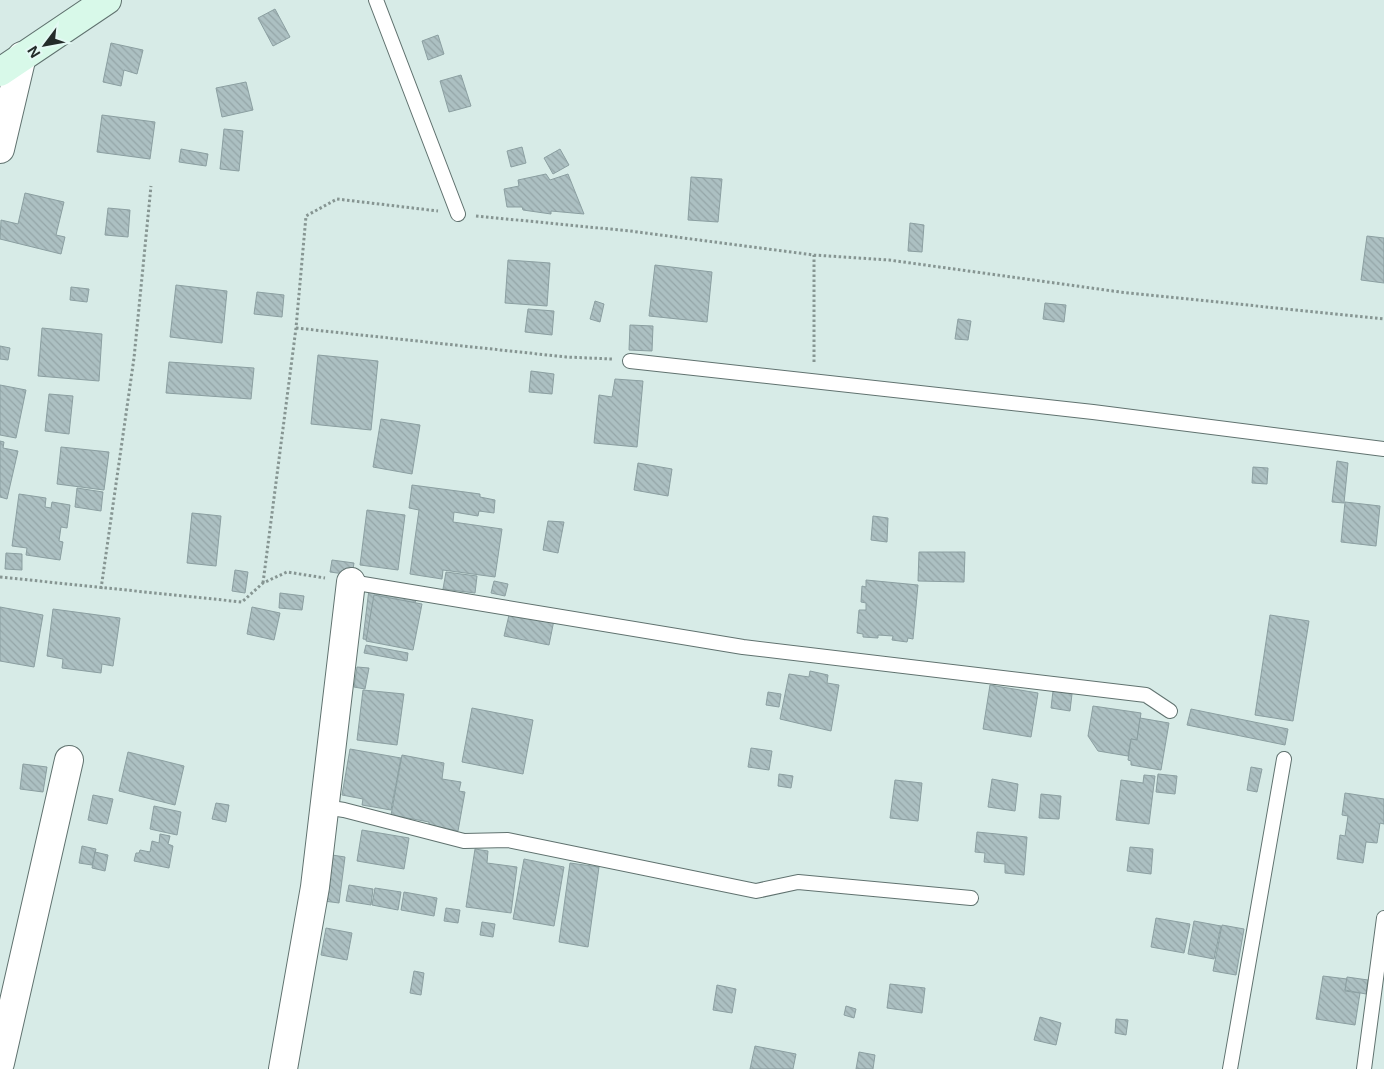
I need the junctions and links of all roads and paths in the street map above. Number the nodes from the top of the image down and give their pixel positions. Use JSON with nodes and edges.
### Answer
{"nodes":[{"id":1,"x":108,"y":0,"type":"edge"},
{"id":2,"x":376,"y":0,"type":"edge"},
{"id":3,"x":22,"y":56,"type":"junction"},
{"id":4,"x":0,"y":72,"type":"edge"},
{"id":5,"x":0,"y":149,"type":"edge"},
{"id":6,"x":151,"y":186,"type":"dead end"},
{"id":7,"x":458,"y":214,"type":"junction"},
{"id":8,"x":814,"y":255,"type":"junction"},
{"id":9,"x":1384,"y":319,"type":"edge"},
{"id":10,"x":630,"y":361,"type":"dead end"},
{"id":11,"x":814,"y":370,"type":"dead end"},
{"id":12,"x":1384,"y":449,"type":"edge"},
{"id":13,"x":0,"y":577,"type":"edge"},
{"id":14,"x":351,"y":582,"type":"junction"},
{"id":15,"x":263,"y":584,"type":"junction"},
{"id":16,"x":101,"y":589,"type":"junction"},
{"id":17,"x":1170,"y":711,"type":"dead end"},
{"id":18,"x":1284,"y":759,"type":"dead end"},
{"id":19,"x":70,"y":760,"type":"dead end"},
{"id":20,"x":325,"y":807,"type":"junction"},
{"id":21,"x":971,"y":898,"type":"dead end"},
{"id":22,"x":1384,"y":918,"type":"edge"},
{"id":23,"x":0,"y":1063,"type":"edge"},
{"id":24,"x":283,"y":1069,"type":"edge"},
{"id":25,"x":1230,"y":1069,"type":"edge"},
{"id":26,"x":1364,"y":1069,"type":"edge"}],
"edges":[{"from":1,"to":3,"type":"street"},
{"from":2,"to":7,"type":"lane"},
{"from":3,"to":4,"type":"street"},
{"from":3,"to":5,"type":"street"},
{"from":6,"to":16,"type":"path"},
{"from":7,"to":8,"type":"path"},
{"from":7,"to":15,"type":"path"},
{"from":8,"to":9,"type":"path"},
{"from":8,"to":11,"type":"path"},
{"from":10,"to":12,"type":"lane"},
{"from":13,"to":16,"type":"path"},
{"from":14,"to":15,"type":"path"},
{"from":14,"to":17,"type":"lane"},
{"from":14,"to":20,"type":"street"},
{"from":15,"to":16,"type":"path"},
{"from":18,"to":25,"type":"lane"},
{"from":19,"to":23,"type":"street"},
{"from":20,"to":21,"type":"lane"},
{"from":20,"to":24,"type":"street"},
{"from":22,"to":26,"type":"lane"}]}
